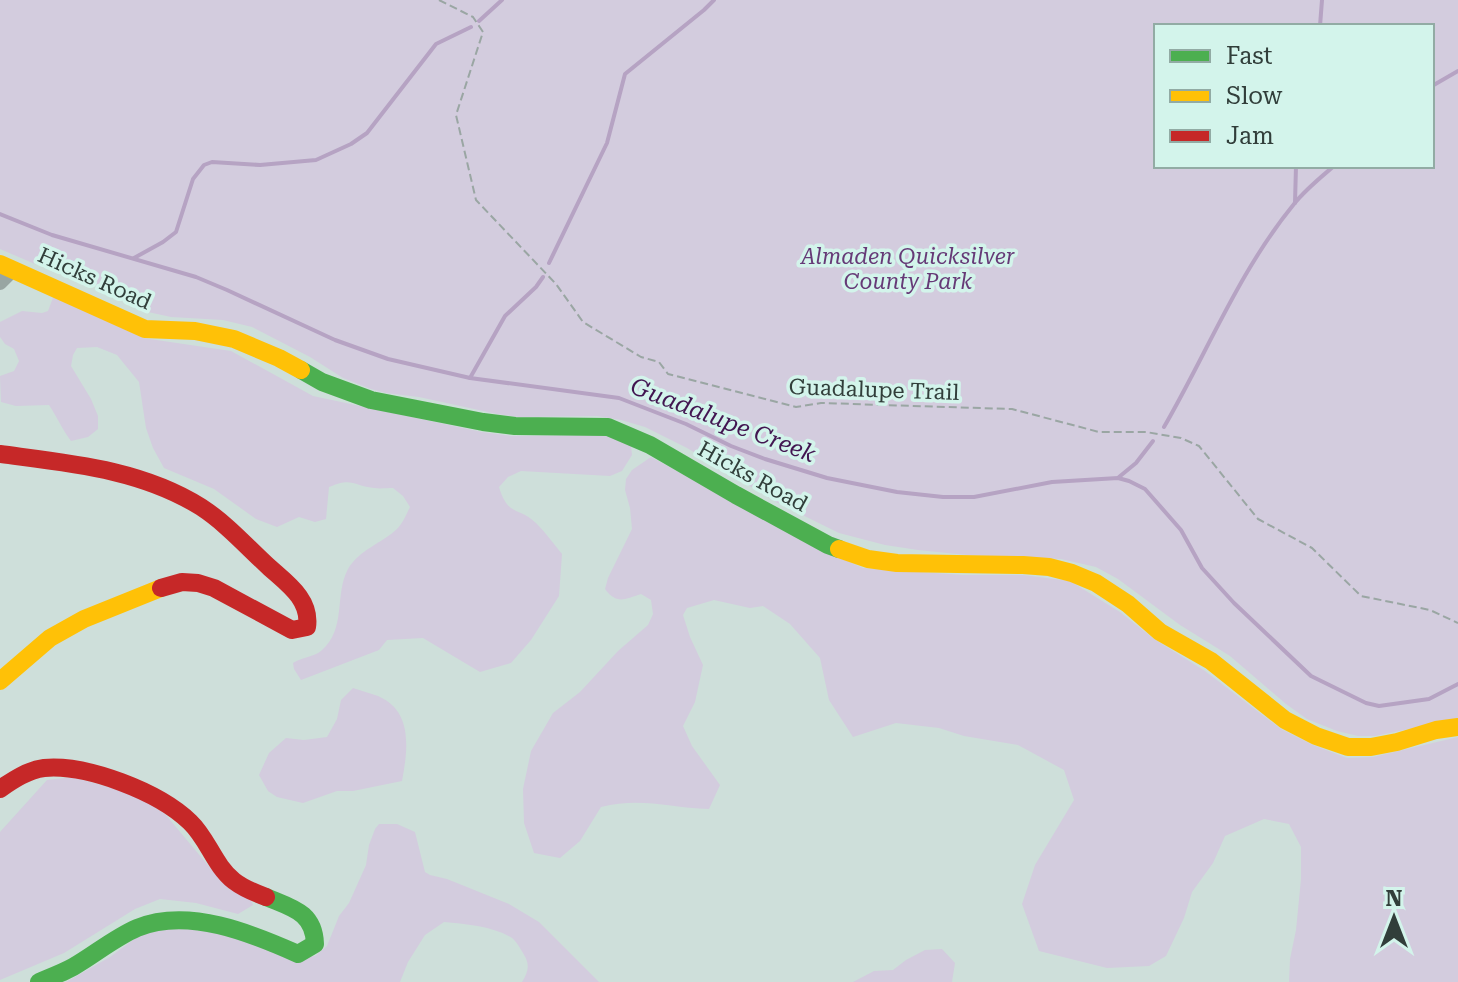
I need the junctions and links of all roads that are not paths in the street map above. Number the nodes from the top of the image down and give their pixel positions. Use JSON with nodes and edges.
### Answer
{"nodes":[{"id":1,"x":7,"y":266,"type":"edge"},
{"id":2,"x":0,"y":283,"type":"edge"},
{"id":3,"x":0,"y":454,"type":"edge"},
{"id":4,"x":0,"y":681,"type":"edge"},
{"id":5,"x":1458,"y":727,"type":"edge"},
{"id":6,"x":0,"y":789,"type":"edge"},
{"id":7,"x":39,"y":982,"type":"edge"}],
"edges":[{"from":1,"to":2,"type":"street"},
{"from":1,"to":5,"type":"street","name":"Hicks Road"},
{"from":3,"to":4,"type":"street"},
{"from":6,"to":7,"type":"street"}]}
